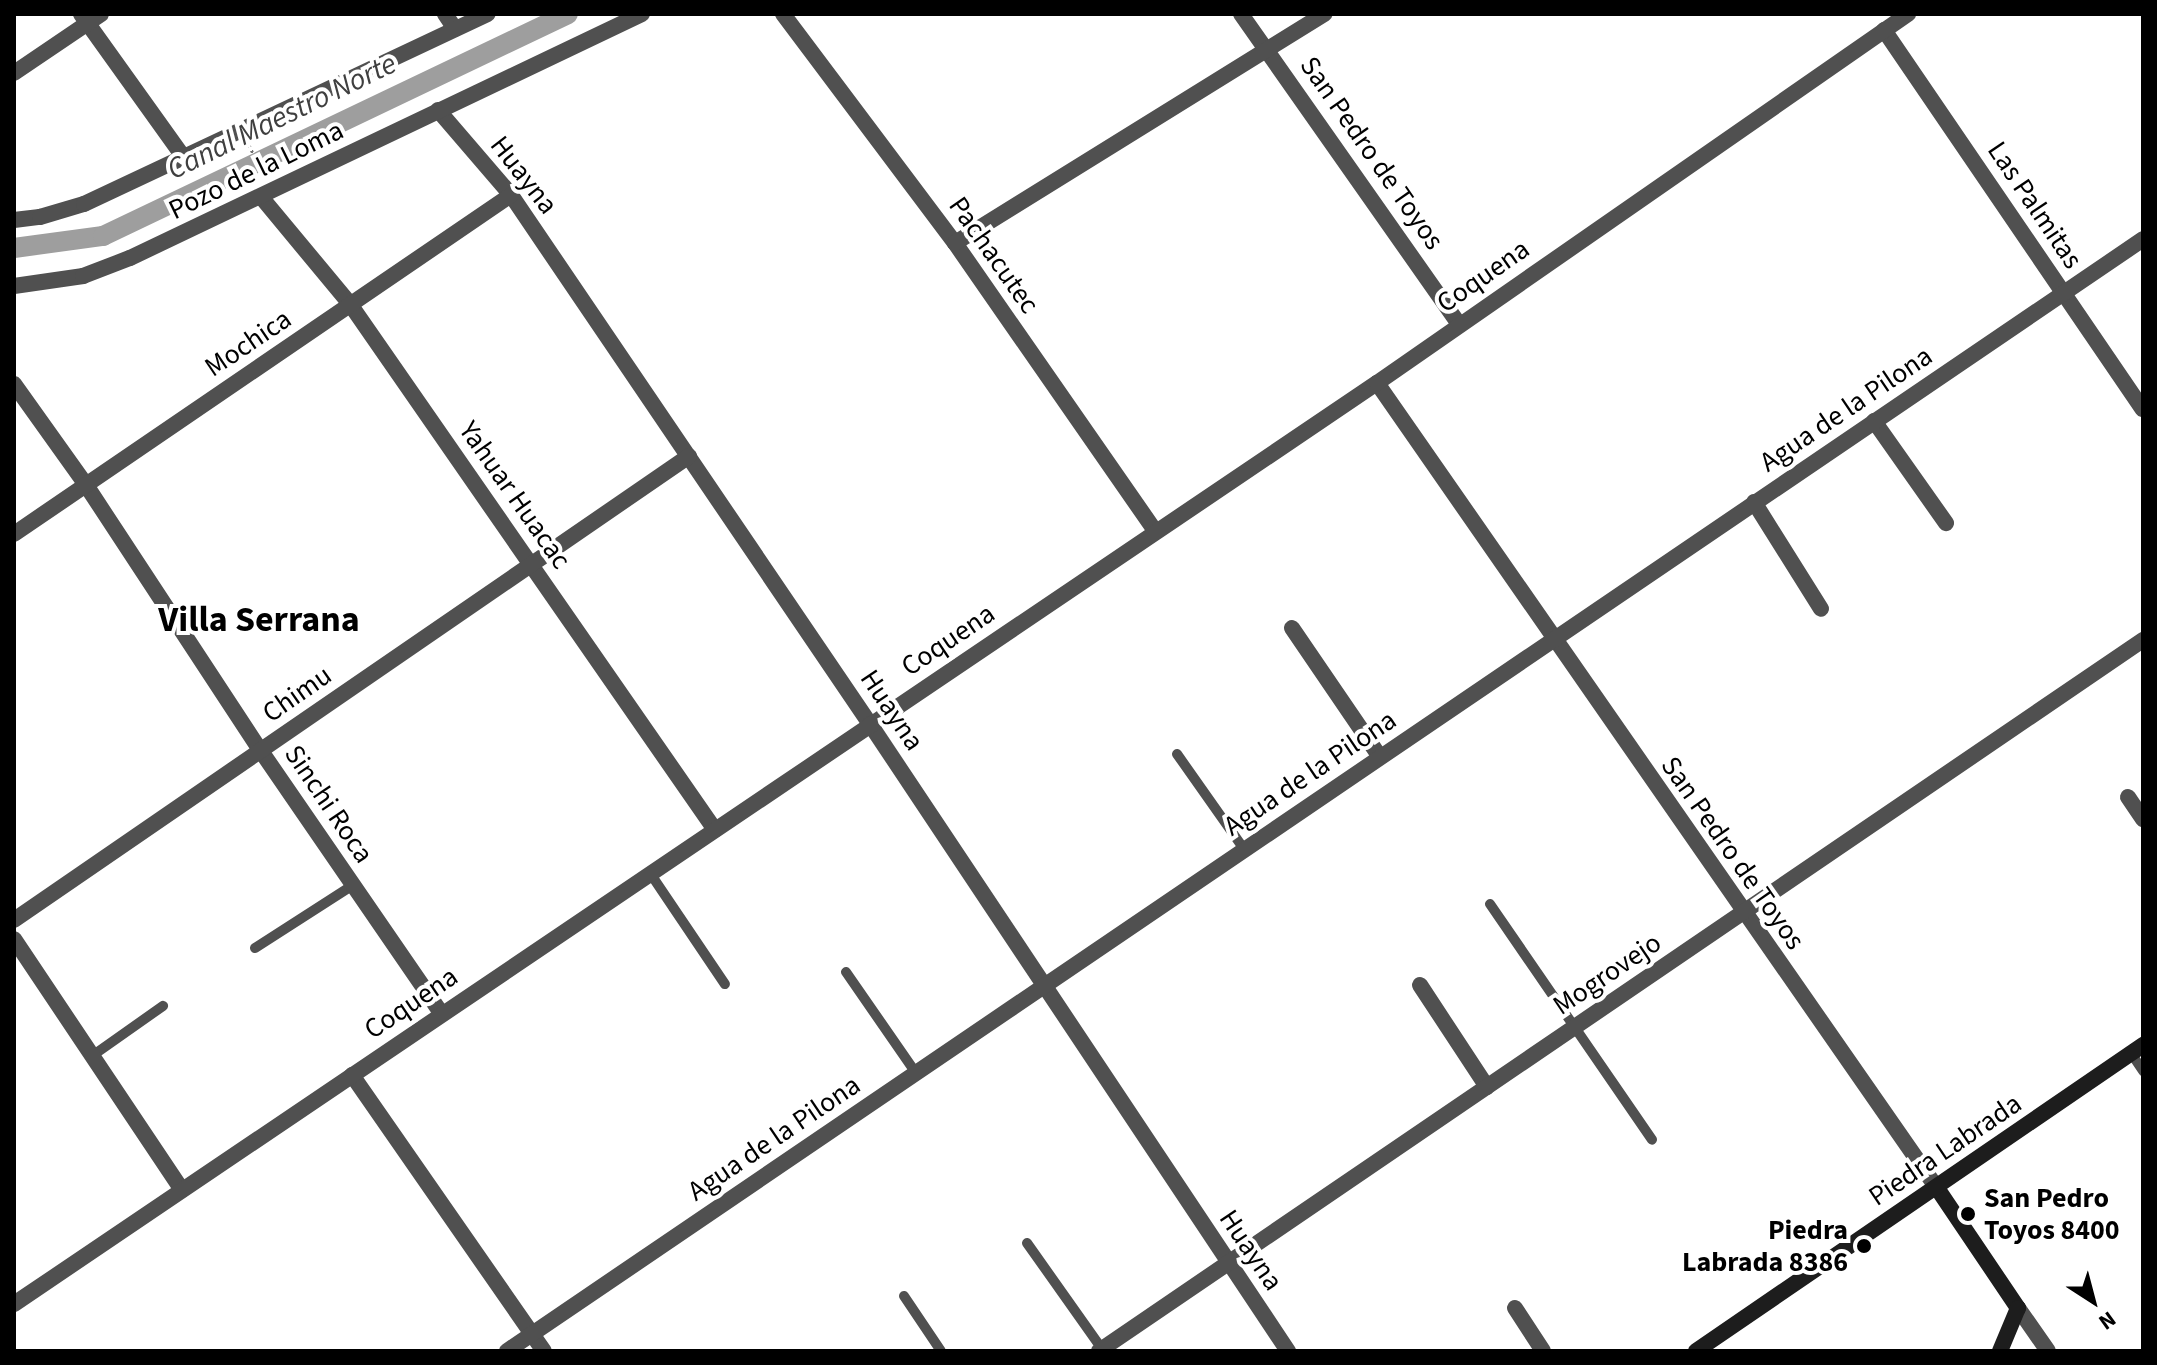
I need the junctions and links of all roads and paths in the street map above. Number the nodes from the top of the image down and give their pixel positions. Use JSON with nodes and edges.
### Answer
{"nodes":[{"id":1,"x":445,"y":14,"type":"edge"},
{"id":2,"x":487,"y":14,"type":"edge"},
{"id":3,"x":642,"y":14,"type":"edge"},
{"id":4,"x":783,"y":14,"type":"edge"},
{"id":5,"x":1241,"y":14,"type":"edge"},
{"id":6,"x":1325,"y":14,"type":"edge"},
{"id":7,"x":1908,"y":14,"type":"edge"},
{"id":8,"x":90,"y":17,"type":"edge"},
{"id":9,"x":455,"y":29,"type":"junction"},
{"id":10,"x":1884,"y":30,"type":"junction"},
{"id":11,"x":1268,"y":49,"type":"junction"},
{"id":12,"x":14,"y":73,"type":"edge"},
{"id":13,"x":438,"y":110,"type":"junction"},
{"id":14,"x":249,"y":145,"type":"dead end"},
{"id":15,"x":184,"y":158,"type":"junction"},
{"id":16,"x":264,"y":190,"type":"junction"},
{"id":17,"x":511,"y":195,"type":"junction"},
{"id":18,"x":14,"y":220,"type":"edge"},
{"id":19,"x":2143,"y":239,"type":"edge"},
{"id":20,"x":955,"y":243,"type":"junction"},
{"id":21,"x":14,"y":286,"type":"edge"},
{"id":22,"x":2063,"y":292,"type":"junction"},
{"id":23,"x":350,"y":304,"type":"junction"},
{"id":24,"x":1459,"y":324,"type":"junction"},
{"id":25,"x":1377,"y":383,"type":"junction"},
{"id":26,"x":14,"y":384,"type":"edge"},
{"id":27,"x":2143,"y":409,"type":"edge"},
{"id":28,"x":1874,"y":421,"type":"junction"},
{"id":29,"x":689,"y":456,"type":"junction"},
{"id":30,"x":86,"y":485,"type":"junction"},
{"id":31,"x":1754,"y":502,"type":"junction"},
{"id":32,"x":1946,"y":523,"type":"dead end"},
{"id":33,"x":1155,"y":531,"type":"junction"},
{"id":34,"x":14,"y":534,"type":"edge"},
{"id":35,"x":531,"y":564,"type":"junction"},
{"id":36,"x":1821,"y":609,"type":"dead end"},
{"id":37,"x":1292,"y":628,"type":"dead end"},
{"id":38,"x":1555,"y":638,"type":"junction"},
{"id":39,"x":2143,"y":640,"type":"edge"},
{"id":40,"x":870,"y":724,"type":"junction"},
{"id":41,"x":261,"y":751,"type":"junction"},
{"id":42,"x":1177,"y":754,"type":"dead end"},
{"id":43,"x":1380,"y":757,"type":"junction"},
{"id":44,"x":2128,"y":797,"type":"dead end"},
{"id":45,"x":2143,"y":819,"type":"edge"},
{"id":46,"x":715,"y":830,"type":"junction"},
{"id":47,"x":1244,"y":849,"type":"junction"},
{"id":48,"x":650,"y":873,"type":"junction"},
{"id":49,"x":353,"y":885,"type":"junction"},
{"id":50,"x":1490,"y":904,"type":"dead end"},
{"id":51,"x":1742,"y":913,"type":"junction"},
{"id":52,"x":14,"y":920,"type":"edge"},
{"id":53,"x":14,"y":939,"type":"edge"},
{"id":54,"x":255,"y":948,"type":"dead end"},
{"id":55,"x":846,"y":972,"type":"dead end"},
{"id":56,"x":725,"y":984,"type":"dead end"},
{"id":57,"x":1043,"y":984,"type":"junction"},
{"id":58,"x":1420,"y":985,"type":"dead end"},
{"id":59,"x":163,"y":1006,"type":"dead end"},
{"id":60,"x":442,"y":1014,"type":"junction"},
{"id":61,"x":1573,"y":1028,"type":"junction"},
{"id":62,"x":2137,"y":1049,"type":"edge"},
{"id":63,"x":92,"y":1056,"type":"junction"},
{"id":64,"x":2143,"y":1071,"type":"edge"},
{"id":65,"x":916,"y":1073,"type":"junction"},
{"id":66,"x":352,"y":1075,"type":"junction"},
{"id":67,"x":1487,"y":1087,"type":"junction"},
{"id":68,"x":1652,"y":1140,"type":"dead end"},
{"id":69,"x":1937,"y":1188,"type":"junction"},
{"id":70,"x":182,"y":1190,"type":"junction"},
{"id":71,"x":1027,"y":1243,"type":"dead end"},
{"id":72,"x":1229,"y":1263,"type":"junction"},
{"id":73,"x":904,"y":1296,"type":"dead end"},
{"id":74,"x":14,"y":1304,"type":"edge"},
{"id":75,"x":1515,"y":1308,"type":"dead end"},
{"id":76,"x":2018,"y":1308,"type":"junction"},
{"id":77,"x":532,"y":1334,"type":"junction"},
{"id":78,"x":1101,"y":1350,"type":"edge"},
{"id":79,"x":507,"y":1351,"type":"edge"},
{"id":80,"x":544,"y":1351,"type":"edge"},
{"id":81,"x":941,"y":1351,"type":"edge"},
{"id":82,"x":1288,"y":1351,"type":"edge"},
{"id":83,"x":1543,"y":1351,"type":"edge"},
{"id":84,"x":1696,"y":1351,"type":"edge"},
{"id":85,"x":2000,"y":1351,"type":"edge"},
{"id":86,"x":2048,"y":1351,"type":"edge"}],
"edges":[{"from":1,"to":9,"type":"street"},
{"from":2,"to":9,"type":"street","name":"Pozo de la Loma"},
{"from":3,"to":13,"type":"street","name":"Pozo de la Loma"},
{"from":4,"to":20,"type":"street","name":"Pachacutec"},
{"from":5,"to":11,"type":"street","name":"San Pedro de Toyos"},
{"from":6,"to":11,"type":"street"},
{"from":7,"to":10,"type":"street","name":"Coquena"},
{"from":8,"to":12,"type":"street"},
{"from":8,"to":15,"type":"street"},
{"from":9,"to":15,"type":"street","name":"Pozo de la Loma"},
{"from":10,"to":22,"type":"street","name":"Las Palmitas"},
{"from":10,"to":24,"type":"street","name":"Coquena"},
{"from":11,"to":20,"type":"street"},
{"from":11,"to":24,"type":"street","name":"San Pedro de Toyos"},
{"from":13,"to":16,"type":"street","name":"Pozo de la Loma"},
{"from":13,"to":17,"type":"street","name":"Huayna"},
{"from":14,"to":16,"type":"path"},
{"from":15,"to":18,"type":"street","name":"Pozo de la Loma"},
{"from":16,"to":21,"type":"street","name":"Pozo de la Loma"},
{"from":16,"to":23,"type":"street","name":"Yahuar Huacac"},
{"from":17,"to":23,"type":"street","name":"Mochica"},
{"from":17,"to":29,"type":"street","name":"Huayna"},
{"from":19,"to":22,"type":"street","name":"Agua de la Pilona"},
{"from":20,"to":33,"type":"street","name":"Pachacutec"},
{"from":22,"to":27,"type":"street","name":"Las Palmitas"},
{"from":22,"to":28,"type":"street","name":"Agua de la Pilona"},
{"from":23,"to":30,"type":"street","name":"Mochica"},
{"from":23,"to":35,"type":"street","name":"Yahuar Huacac"},
{"from":24,"to":25,"type":"street","name":"Coquena"},
{"from":25,"to":33,"type":"street","name":"Coquena"},
{"from":25,"to":38,"type":"street","name":"San Pedro de Toyos"},
{"from":26,"to":30,"type":"street","name":"Sinchi Roca"},
{"from":28,"to":31,"type":"street","name":"Agua de la Pilona"},
{"from":28,"to":32,"type":"street"},
{"from":29,"to":35,"type":"street","name":"Chimu"},
{"from":29,"to":40,"type":"street","name":"Huayna"},
{"from":30,"to":34,"type":"street","name":"Mochica"},
{"from":30,"to":41,"type":"street","name":"Sinchi Roca"},
{"from":31,"to":36,"type":"street"},
{"from":31,"to":38,"type":"street","name":"Agua de la Pilona"},
{"from":33,"to":40,"type":"street","name":"Coquena"},
{"from":35,"to":41,"type":"street","name":"Chimu"},
{"from":35,"to":46,"type":"street","name":"Yahuar Huacac"},
{"from":37,"to":43,"type":"street"},
{"from":38,"to":43,"type":"street","name":"Agua de la Pilona"},
{"from":38,"to":51,"type":"street","name":"San Pedro de Toyos"},
{"from":39,"to":51,"type":"street","name":"Mogrovejo"},
{"from":40,"to":46,"type":"street","name":"Coquena"},
{"from":40,"to":57,"type":"street","name":"Huayna"},
{"from":41,"to":49,"type":"street","name":"Sinchi Roca"},
{"from":41,"to":52,"type":"street","name":"Chimu"},
{"from":42,"to":47,"type":"lane"},
{"from":43,"to":47,"type":"street","name":"Agua de la Pilona"},
{"from":44,"to":45,"type":"street"},
{"from":46,"to":48,"type":"street","name":"Coquena"},
{"from":47,"to":57,"type":"street","name":"Agua de la Pilona"},
{"from":48,"to":56,"type":"lane"},
{"from":48,"to":60,"type":"street","name":"Coquena"},
{"from":49,"to":54,"type":"lane"},
{"from":49,"to":60,"type":"street","name":"Sinchi Roca"},
{"from":50,"to":61,"type":"lane"},
{"from":51,"to":61,"type":"street","name":"Mogrovejo"},
{"from":51,"to":69,"type":"street","name":"San Pedro de Toyos"},
{"from":53,"to":63,"type":"street"},
{"from":55,"to":65,"type":"lane"},
{"from":57,"to":65,"type":"street","name":"Agua de la Pilona"},
{"from":57,"to":72,"type":"street","name":"Huayna"},
{"from":58,"to":67,"type":"street"},
{"from":59,"to":63,"type":"lane"},
{"from":60,"to":66,"type":"street","name":"Coquena"},
{"from":61,"to":67,"type":"street","name":"Mogrovejo"},
{"from":61,"to":68,"type":"lane"},
{"from":62,"to":64,"type":"lane"},
{"from":62,"to":69,"type":"main road","name":"Piedra Labrada"},
{"from":63,"to":70,"type":"street"},
{"from":65,"to":77,"type":"street","name":"Agua de la Pilona"},
{"from":66,"to":70,"type":"street","name":"Coquena"},
{"from":66,"to":77,"type":"street"},
{"from":67,"to":72,"type":"street","name":"Mogrovejo"},
{"from":69,"to":76,"type":"main road","name":"San Pedro de Toyos"},
{"from":69,"to":84,"type":"main road","name":"Piedra Labrada"},
{"from":70,"to":74,"type":"street","name":"Coquena"},
{"from":71,"to":78,"type":"lane"},
{"from":72,"to":78,"type":"street","name":"Mogrovejo"},
{"from":72,"to":82,"type":"street","name":"Huayna"},
{"from":73,"to":81,"type":"lane"},
{"from":75,"to":83,"type":"street"},
{"from":76,"to":85,"type":"main road"},
{"from":76,"to":86,"type":"street","name":"San Pedro de Toyos"},
{"from":77,"to":79,"type":"street","name":"Agua de la Pilona"},
{"from":77,"to":80,"type":"street"}]}
